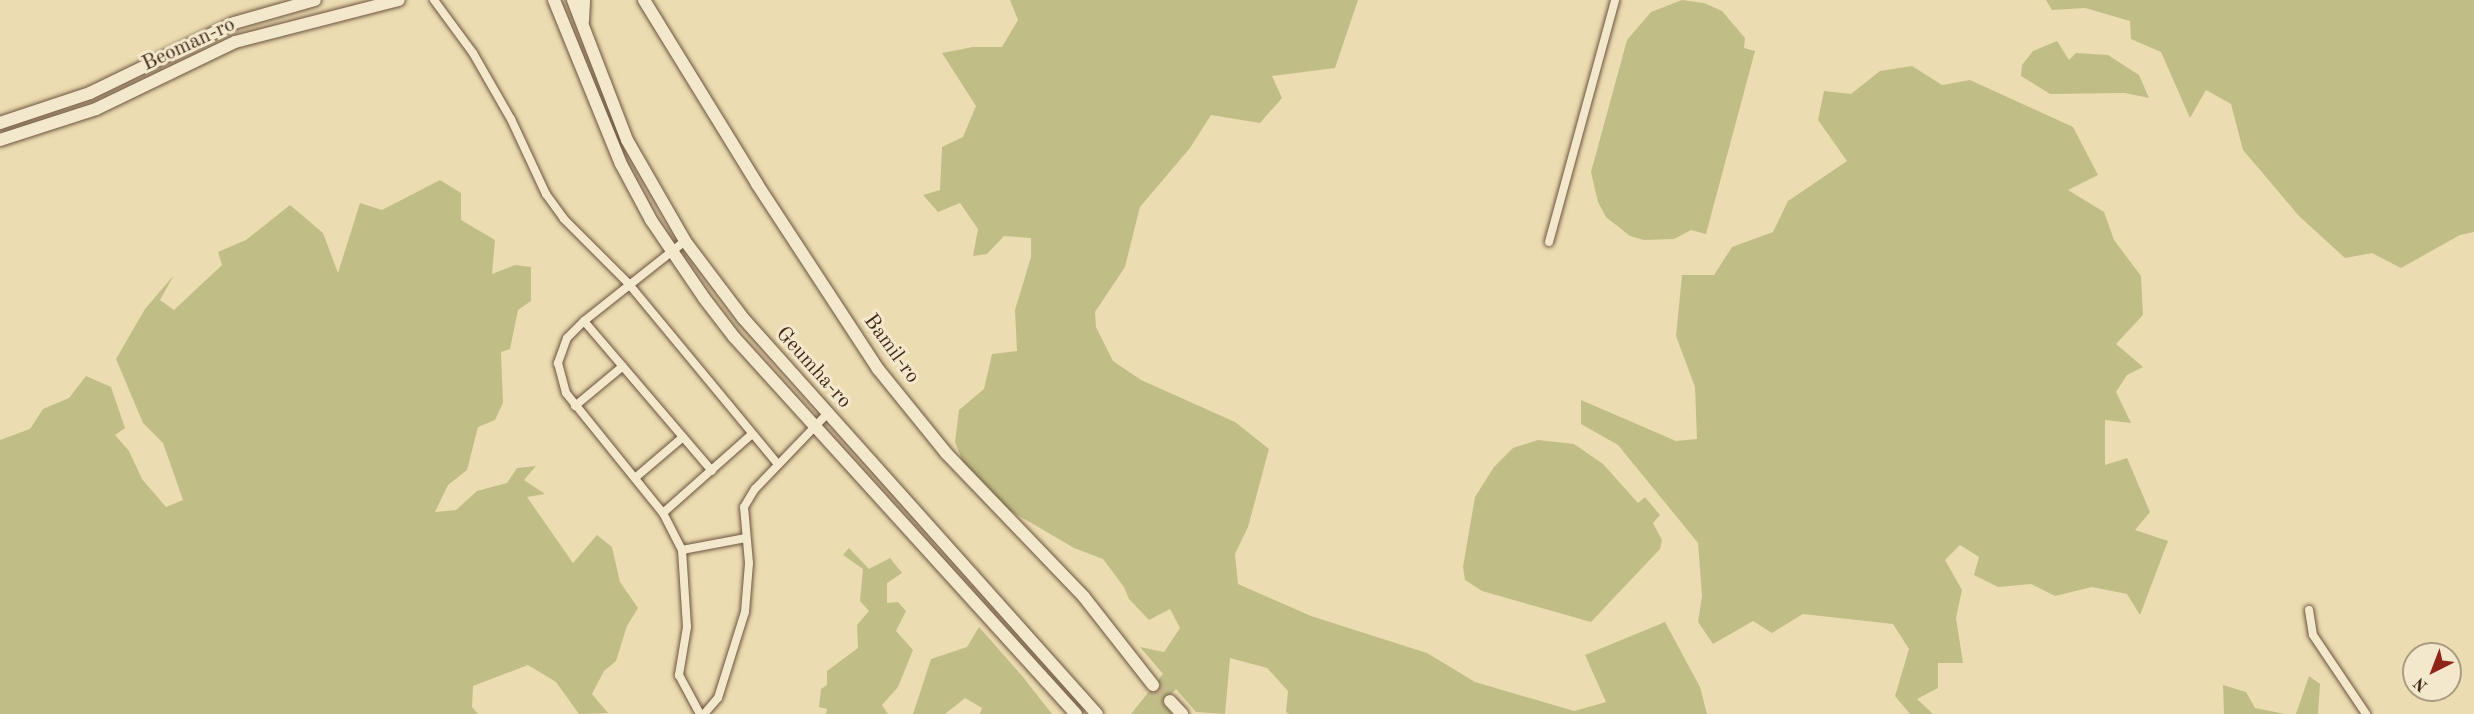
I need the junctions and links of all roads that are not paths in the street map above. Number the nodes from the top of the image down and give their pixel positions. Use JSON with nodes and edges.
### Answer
{"nodes":[{"id":1,"x":315,"y":0,"type":"edge"},
{"id":2,"x":399,"y":0,"type":"edge"},
{"id":3,"x":434,"y":0,"type":"edge"},
{"id":4,"x":549,"y":0,"type":"edge"},
{"id":5,"x":573,"y":0,"type":"edge"},
{"id":6,"x":584,"y":0,"type":"edge"},
{"id":7,"x":644,"y":0,"type":"edge"},
{"id":8,"x":1615,"y":0,"type":"edge"},
{"id":9,"x":556,"y":6,"type":"edge"},
{"id":10,"x":582,"y":28,"type":"junction"},
{"id":11,"x":0,"y":123,"type":"edge"},
{"id":12,"x":0,"y":140,"type":"edge"},
{"id":13,"x":685,"y":241,"type":"junction"},
{"id":14,"x":1549,"y":242,"type":"dead end"},
{"id":15,"x":672,"y":251,"type":"junction"},
{"id":16,"x":628,"y":283,"type":"junction"},
{"id":17,"x":584,"y":321,"type":"junction"},
{"id":18,"x":623,"y":366,"type":"junction"},
{"id":19,"x":575,"y":406,"type":"junction"},
{"id":20,"x":828,"y":413,"type":"junction"},
{"id":21,"x":815,"y":425,"type":"junction"},
{"id":22,"x":751,"y":435,"type":"junction"},
{"id":23,"x":683,"y":437,"type":"junction"},
{"id":24,"x":778,"y":464,"type":"junction"},
{"id":25,"x":712,"y":471,"type":"junction"},
{"id":26,"x":635,"y":478,"type":"junction"},
{"id":27,"x":663,"y":513,"type":"junction"},
{"id":28,"x":746,"y":538,"type":"junction"},
{"id":29,"x":682,"y":550,"type":"junction"},
{"id":30,"x":2309,"y":610,"type":"dead end"},
{"id":31,"x":1153,"y":685,"type":"tunnel mouth"},
{"id":32,"x":1170,"y":701,"type":"tunnel mouth"},
{"id":33,"x":702,"y":714,"type":"edge"},
{"id":34,"x":1076,"y":714,"type":"edge"},
{"id":35,"x":1097,"y":714,"type":"edge"},
{"id":36,"x":1182,"y":714,"type":"edge"},
{"id":37,"x":2366,"y":714,"type":"edge"}],
"edges":[{"from":1,"to":11,"type":"main road","name":"Beoman-ro"},
{"from":2,"to":12,"type":"main road","name":"Beoman-ro"},
{"from":3,"to":16,"type":"street"},
{"from":4,"to":9,"type":"main road","name":"Geumha-ro"},
{"from":5,"to":10,"type":"main road","name":"Geumha-ro"},
{"from":6,"to":10,"type":"main road"},
{"from":7,"to":31,"type":"main road","name":"Bamil-ro"},
{"from":8,"to":14,"type":"street"},
{"from":9,"to":15,"type":"main road","name":"Geumha-ro"},
{"from":10,"to":13,"type":"main road","name":"Geumha-ro"},
{"from":13,"to":15,"type":"street"},
{"from":13,"to":20,"type":"main road","name":"Geumha-ro"},
{"from":15,"to":16,"type":"street"},
{"from":15,"to":21,"type":"main road","name":"Geumha-ro"},
{"from":16,"to":17,"type":"street"},
{"from":16,"to":22,"type":"street"},
{"from":17,"to":18,"type":"street"},
{"from":17,"to":19,"type":"street"},
{"from":18,"to":19,"type":"street"},
{"from":18,"to":23,"type":"street"},
{"from":19,"to":26,"type":"street"},
{"from":20,"to":21,"type":"street"},
{"from":20,"to":35,"type":"main road","name":"Geumha-ro"},
{"from":21,"to":24,"type":"street"},
{"from":21,"to":34,"type":"main road","name":"Geumha-ro"},
{"from":22,"to":24,"type":"street"},
{"from":22,"to":25,"type":"street"},
{"from":23,"to":25,"type":"street"},
{"from":23,"to":26,"type":"street"},
{"from":24,"to":28,"type":"street"},
{"from":25,"to":27,"type":"street"},
{"from":26,"to":27,"type":"street"},
{"from":27,"to":29,"type":"street"},
{"from":28,"to":29,"type":"street"},
{"from":28,"to":33,"type":"street"},
{"from":29,"to":33,"type":"street"},
{"from":30,"to":37,"type":"street"},
{"from":32,"to":36,"type":"main road"}]}
